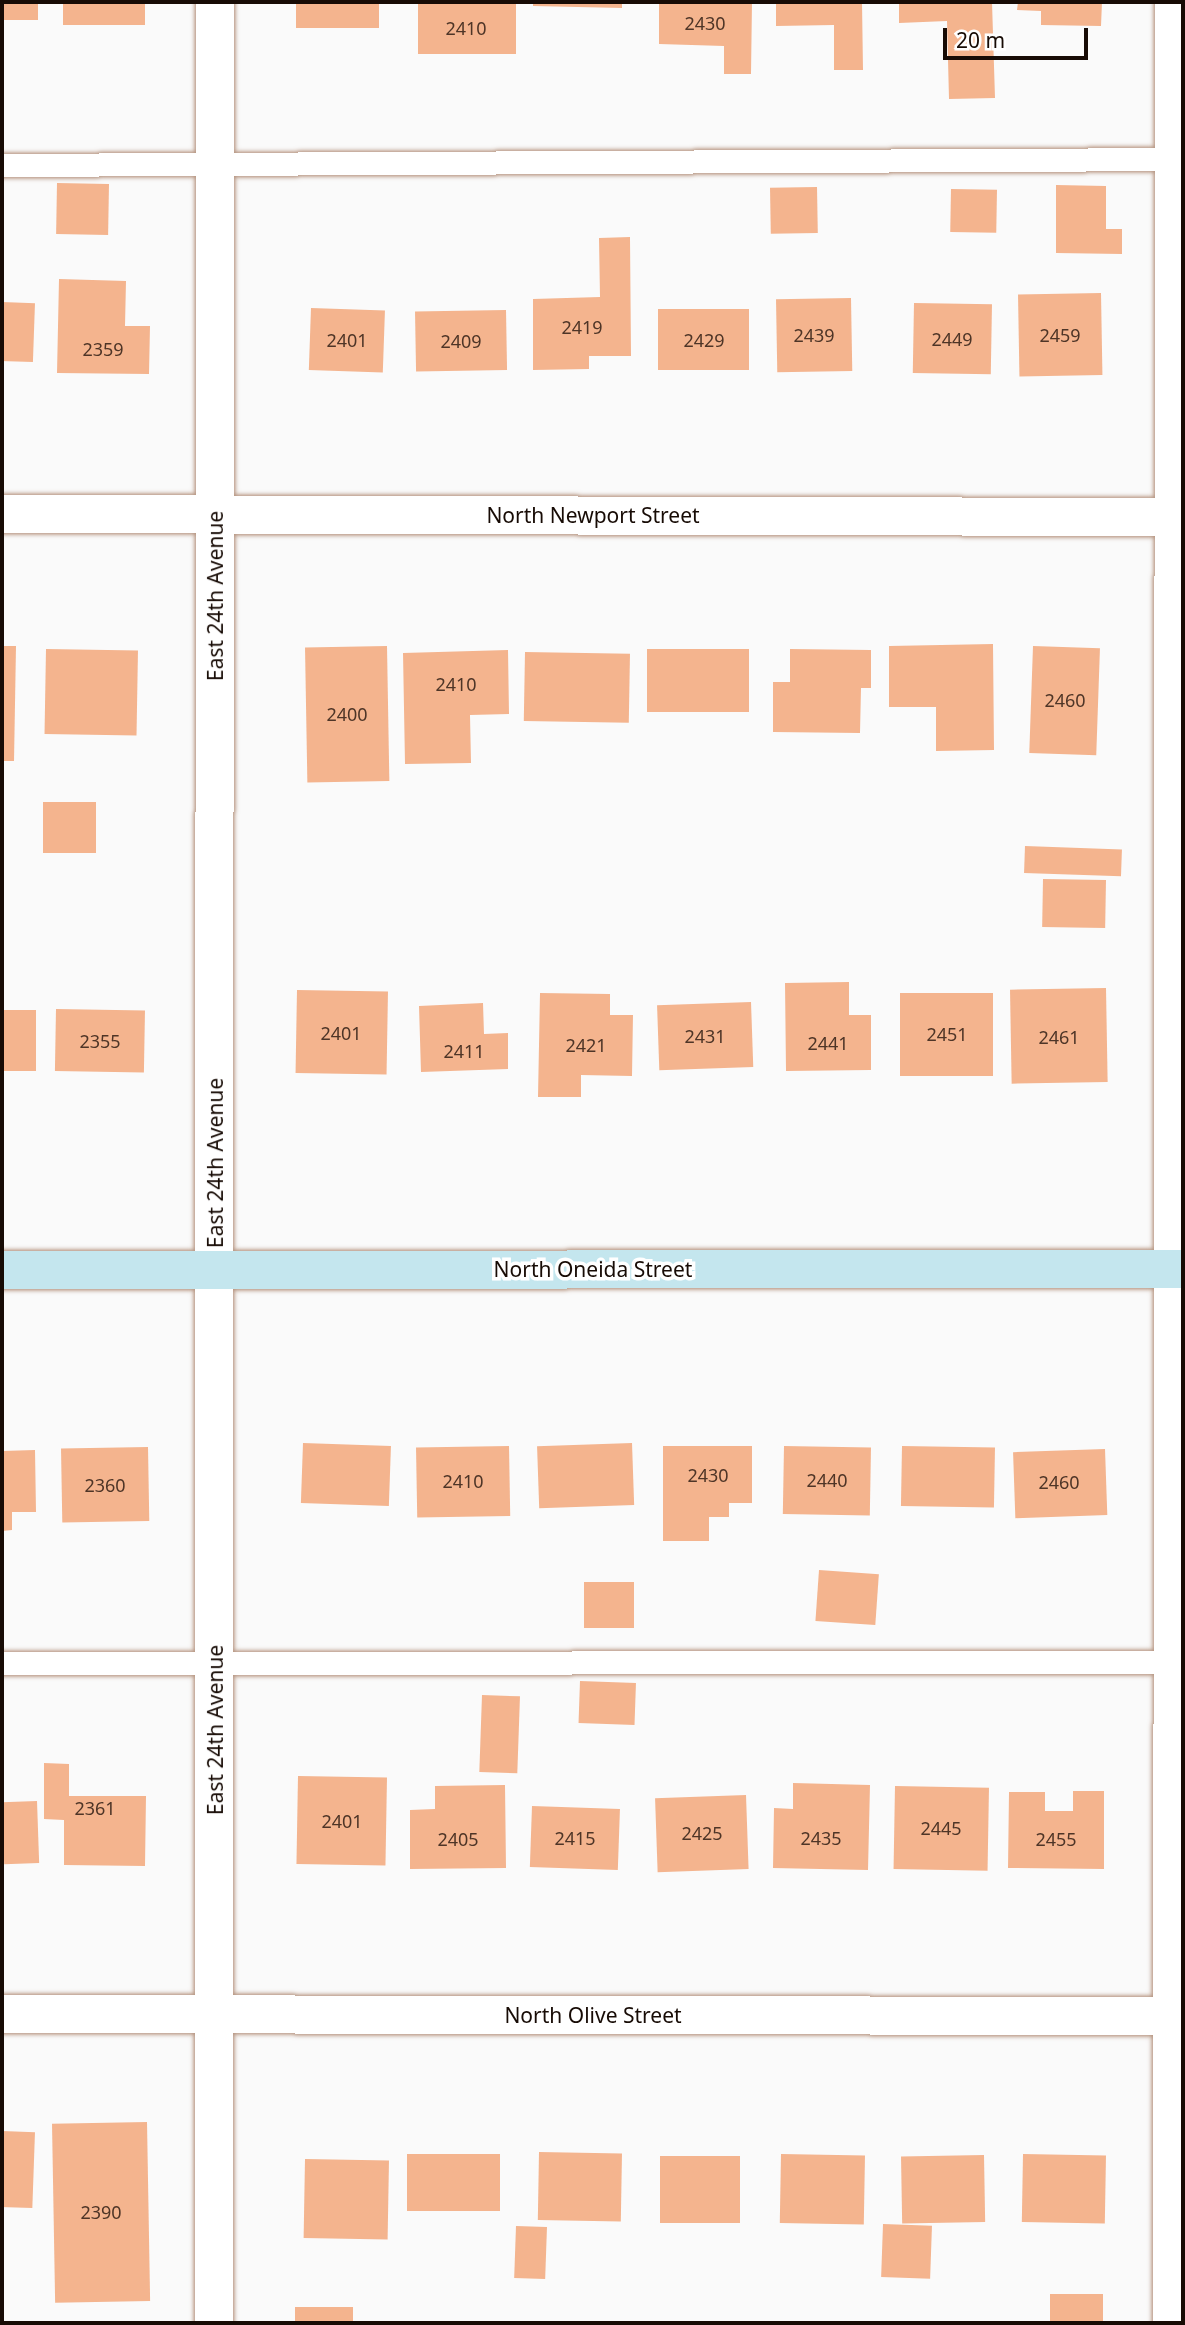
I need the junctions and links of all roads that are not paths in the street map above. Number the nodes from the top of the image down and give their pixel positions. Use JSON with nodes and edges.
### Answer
{"nodes":[{"id":1,"x":215,"y":2,"type":"edge"},
{"id":2,"x":1174,"y":2,"type":"edge"},
{"id":3,"x":1179,"y":159,"type":"edge"},
{"id":4,"x":215,"y":163,"type":"junction"},
{"id":5,"x":2,"y":165,"type":"edge"},
{"id":6,"x":2,"y":514,"type":"edge"},
{"id":7,"x":215,"y":514,"type":"junction"},
{"id":8,"x":1178,"y":517,"type":"edge"},
{"id":9,"x":1178,"y":873,"type":"edge"},
{"id":10,"x":1178,"y":1269,"type":"edge"},
{"id":11,"x":2,"y":1270,"type":"edge"},
{"id":12,"x":215,"y":1270,"type":"junction"},
{"id":13,"x":2,"y":1662,"type":"edge"},
{"id":14,"x":215,"y":1662,"type":"junction"},
{"id":15,"x":1178,"y":1662,"type":"edge"},
{"id":16,"x":2,"y":2014,"type":"edge"},
{"id":17,"x":215,"y":2014,"type":"junction"},
{"id":18,"x":1177,"y":2016,"type":"edge"},
{"id":19,"x":214,"y":2323,"type":"edge"},
{"id":20,"x":1172,"y":2323,"type":"edge"}],
"edges":[{"from":1,"to":4,"type":"street","name":"East 24th Avenue"},
{"from":2,"to":3,"type":"street"},
{"from":3,"to":4,"type":"lane"},
{"from":3,"to":8,"type":"street"},
{"from":4,"to":5,"type":"lane"},
{"from":4,"to":7,"type":"street","name":"East 24th Avenue"},
{"from":6,"to":7,"type":"street","name":"North Newport Street"},
{"from":7,"to":8,"type":"street","name":"North Newport Street"},
{"from":7,"to":12,"type":"street","name":"East 24th Avenue"},
{"from":8,"to":9,"type":"street"},
{"from":9,"to":10,"type":"street"},
{"from":10,"to":12,"type":"street","name":"North Oneida Street"},
{"from":10,"to":15,"type":"street"},
{"from":11,"to":12,"type":"street","name":"North Oneida Street"},
{"from":12,"to":14,"type":"street","name":"East 24th Avenue"},
{"from":13,"to":14,"type":"lane"},
{"from":14,"to":15,"type":"lane"},
{"from":14,"to":17,"type":"street","name":"East 24th Avenue"},
{"from":15,"to":18,"type":"street"},
{"from":16,"to":17,"type":"street","name":"North Olive Street"},
{"from":17,"to":18,"type":"street","name":"North Olive Street"},
{"from":17,"to":19,"type":"street","name":"East 24th Avenue"},
{"from":18,"to":20,"type":"street"}]}
